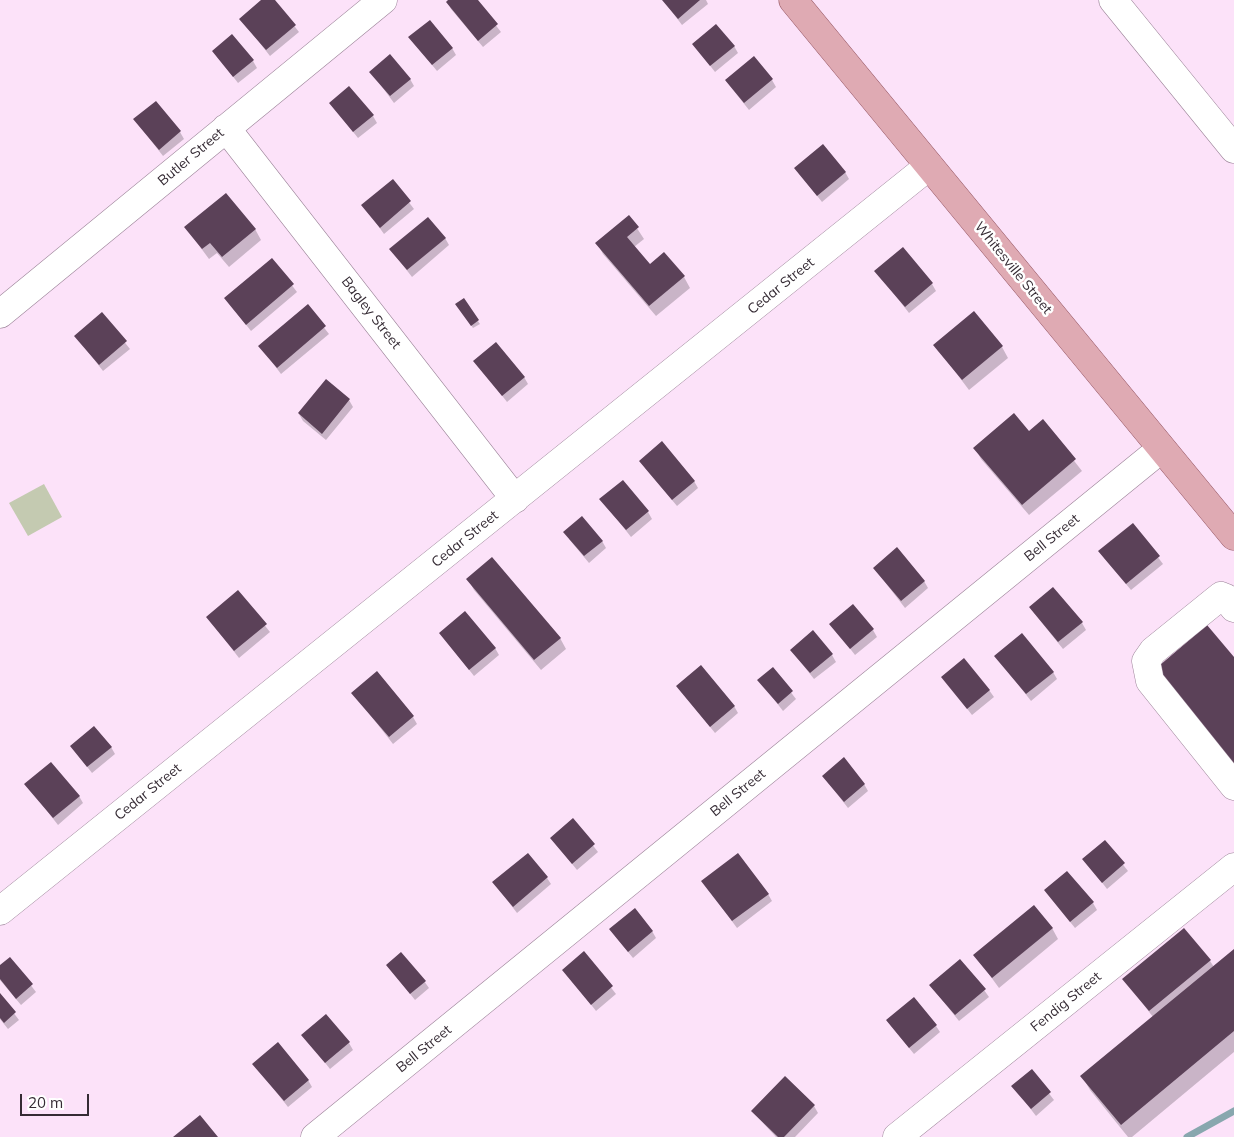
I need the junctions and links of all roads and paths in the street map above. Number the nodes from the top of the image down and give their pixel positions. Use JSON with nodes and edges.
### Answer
{"nodes":[{"id":1,"x":383,"y":0,"type":"edge"},
{"id":2,"x":793,"y":0,"type":"edge"},
{"id":3,"x":1113,"y":0,"type":"edge"},
{"id":4,"x":226,"y":128,"type":"junction"},
{"id":5,"x":1234,"y":149,"type":"edge"},
{"id":6,"x":929,"y":166,"type":"junction"},
{"id":7,"x":0,"y":314,"type":"edge"},
{"id":8,"x":1161,"y":449,"type":"junction"},
{"id":9,"x":514,"y":499,"type":"junction"},
{"id":10,"x":1233,"y":531,"type":"edge"},
{"id":11,"x":1234,"y":608,"type":"edge"},
{"id":12,"x":1234,"y":786,"type":"edge"},
{"id":13,"x":1234,"y":867,"type":"edge"},
{"id":14,"x":0,"y":912,"type":"edge"},
{"id":15,"x":315,"y":1137,"type":"edge"},
{"id":16,"x":897,"y":1137,"type":"edge"}],
"edges":[{"from":1,"to":4,"type":"street","name":"Butler Street"},
{"from":2,"to":6,"type":"main road","name":"Whitesville Street"},
{"from":3,"to":5,"type":"street"},
{"from":4,"to":7,"type":"street","name":"Butler Street"},
{"from":4,"to":9,"type":"street","name":"Bagley Street"},
{"from":6,"to":8,"type":"main road","name":"Whitesville Street"},
{"from":6,"to":9,"type":"street","name":"Cedar Street"},
{"from":8,"to":10,"type":"main road","name":"Whitesville Street"},
{"from":8,"to":15,"type":"street","name":"Bell Street"},
{"from":9,"to":14,"type":"street","name":"Cedar Street"},
{"from":11,"to":12,"type":"street"},
{"from":13,"to":16,"type":"street","name":"Fendig Street"}]}
